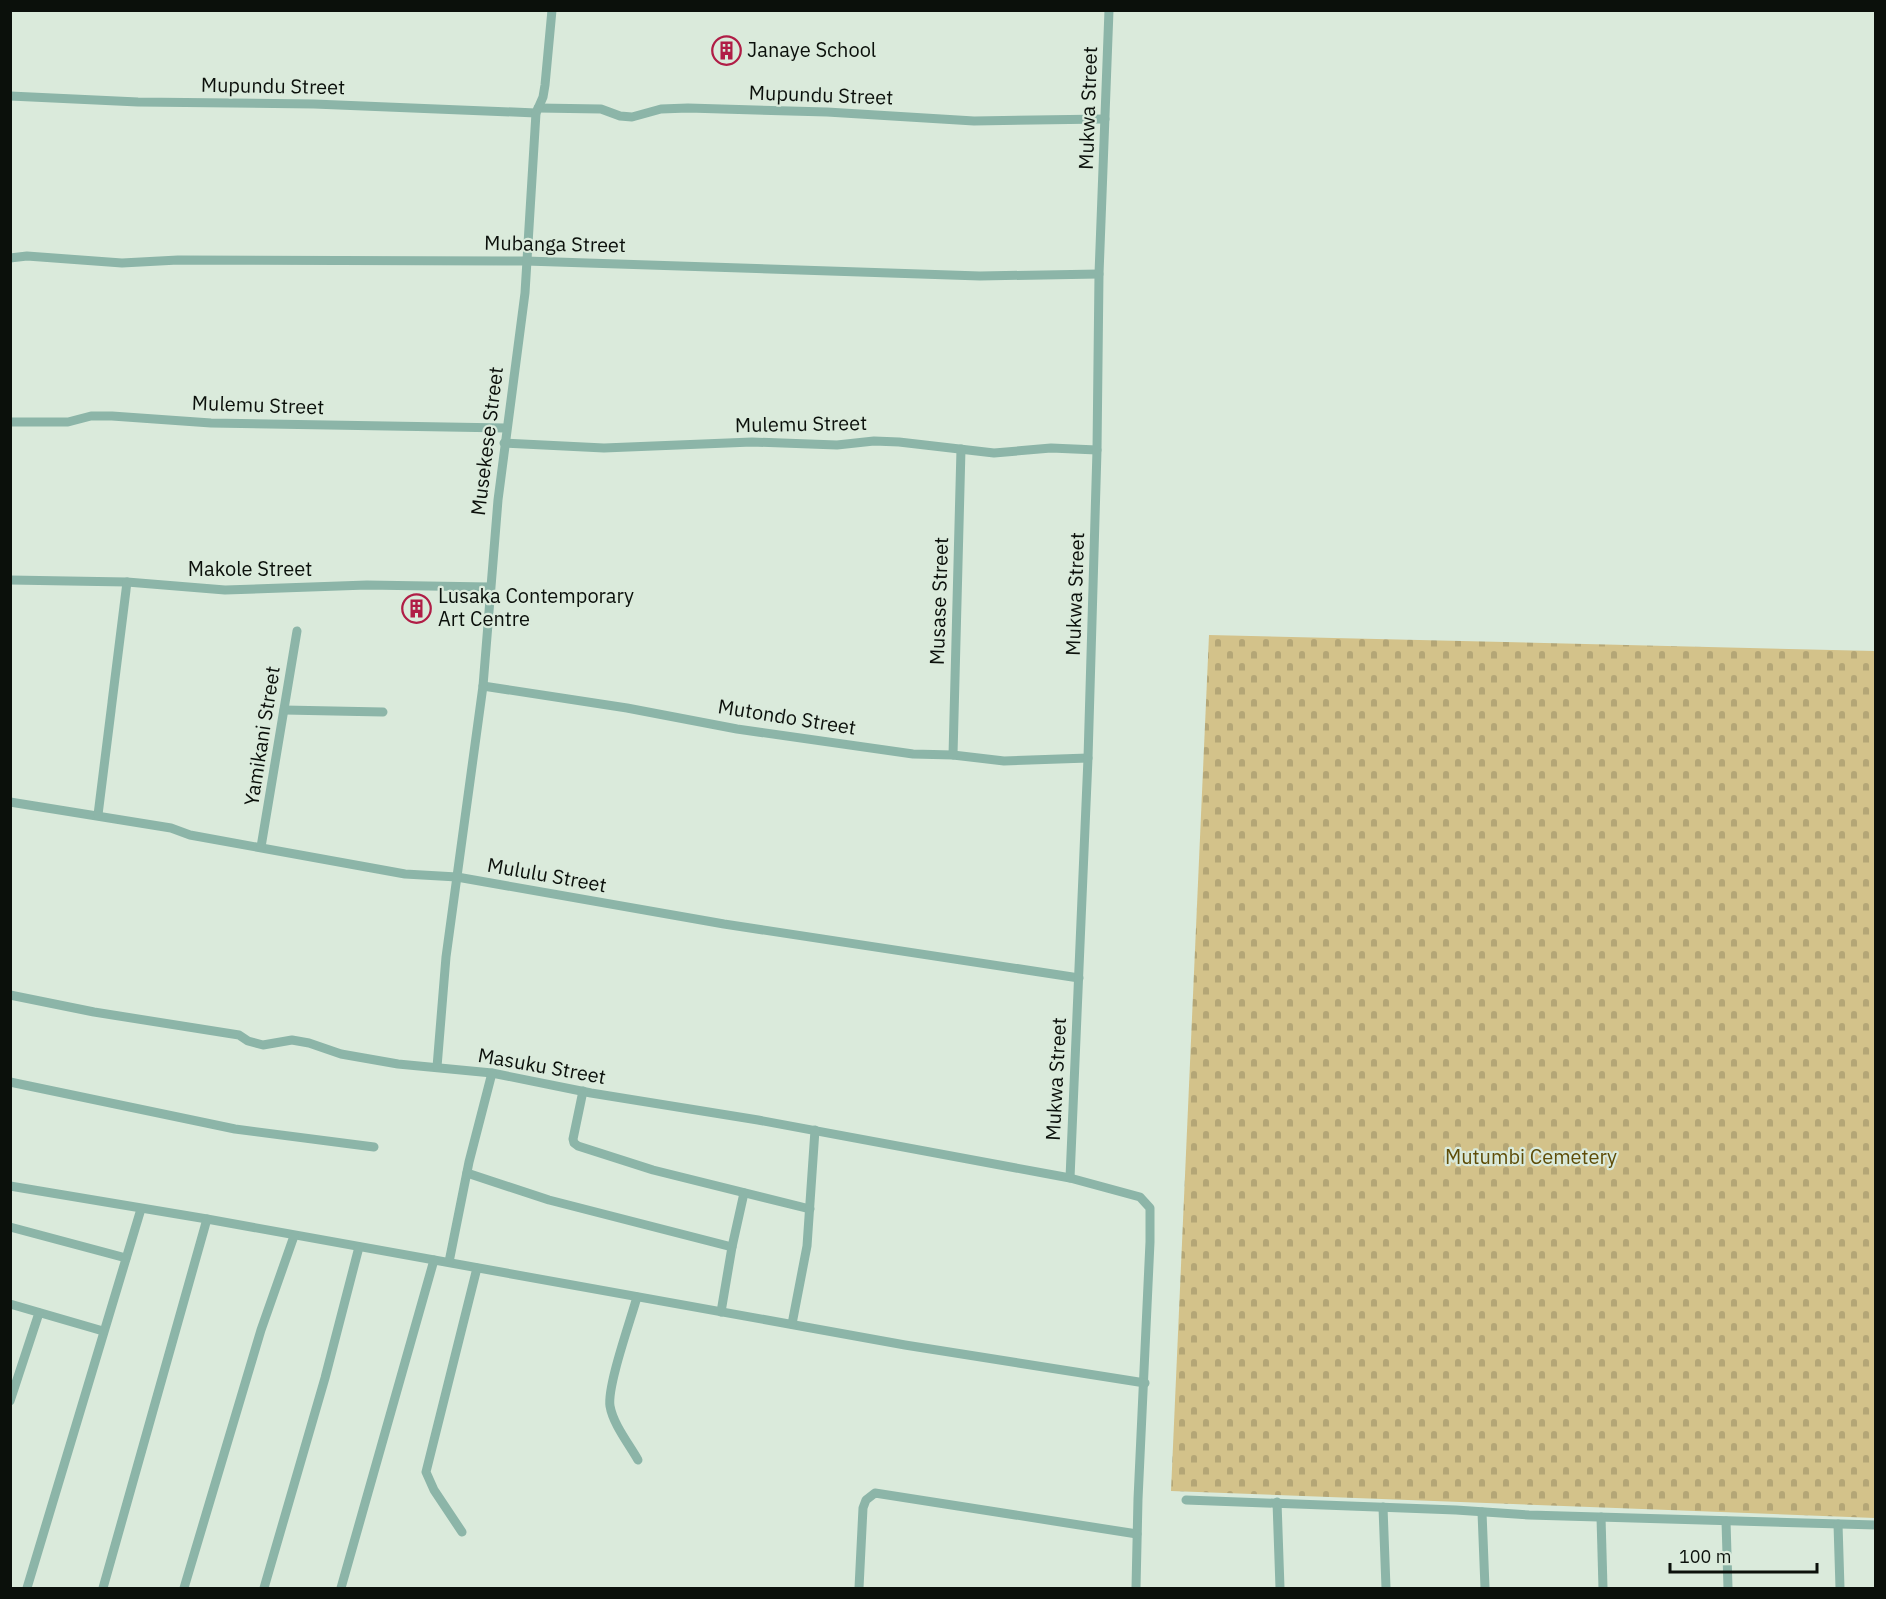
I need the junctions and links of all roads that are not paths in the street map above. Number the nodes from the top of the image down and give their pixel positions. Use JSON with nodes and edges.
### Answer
{"nodes":[{"id":1,"x":552,"y":10,"type":"edge"},
{"id":2,"x":1109,"y":10,"type":"edge"},
{"id":3,"x":10,"y":96,"type":"edge"},
{"id":4,"x":537,"y":111,"type":"junction"},
{"id":5,"x":1105,"y":119,"type":"junction"},
{"id":6,"x":10,"y":258,"type":"edge"},
{"id":7,"x":526,"y":261,"type":"junction"},
{"id":8,"x":1098,"y":274,"type":"junction"},
{"id":9,"x":10,"y":422,"type":"edge"},
{"id":10,"x":506,"y":428,"type":"junction"},
{"id":11,"x":504,"y":443,"type":"junction"},
{"id":12,"x":961,"y":449,"type":"junction"},
{"id":13,"x":1097,"y":450,"type":"junction"},
{"id":14,"x":10,"y":580,"type":"edge"},
{"id":15,"x":127,"y":582,"type":"junction"},
{"id":16,"x":490,"y":587,"type":"junction"},
{"id":17,"x":297,"y":631,"type":"dead end"},
{"id":18,"x":483,"y":686,"type":"junction"},
{"id":19,"x":284,"y":710,"type":"junction"},
{"id":20,"x":383,"y":712,"type":"dead end"},
{"id":21,"x":953,"y":755,"type":"junction"},
{"id":22,"x":1089,"y":758,"type":"junction"},
{"id":23,"x":10,"y":802,"type":"edge"},
{"id":24,"x":98,"y":815,"type":"junction"},
{"id":25,"x":261,"y":847,"type":"junction"},
{"id":26,"x":458,"y":877,"type":"junction"},
{"id":27,"x":1080,"y":978,"type":"junction"},
{"id":28,"x":10,"y":995,"type":"edge"},
{"id":29,"x":437,"y":1067,"type":"junction"},
{"id":30,"x":492,"y":1074,"type":"junction"},
{"id":31,"x":10,"y":1082,"type":"edge"},
{"id":32,"x":583,"y":1091,"type":"junction"},
{"id":33,"x":815,"y":1130,"type":"junction"},
{"id":34,"x":374,"y":1147,"type":"dead end"},
{"id":35,"x":467,"y":1173,"type":"junction"},
{"id":36,"x":1070,"y":1178,"type":"junction"},
{"id":37,"x":10,"y":1186,"type":"edge"},
{"id":38,"x":744,"y":1193,"type":"junction"},
{"id":39,"x":141,"y":1209,"type":"junction"},
{"id":40,"x":810,"y":1209,"type":"junction"},
{"id":41,"x":207,"y":1219,"type":"junction"},
{"id":42,"x":10,"y":1227,"type":"edge"},
{"id":43,"x":294,"y":1236,"type":"junction"},
{"id":44,"x":359,"y":1247,"type":"junction"},
{"id":45,"x":732,"y":1247,"type":"junction"},
{"id":46,"x":126,"y":1258,"type":"junction"},
{"id":47,"x":434,"y":1260,"type":"junction"},
{"id":48,"x":448,"y":1262,"type":"junction"},
{"id":49,"x":477,"y":1268,"type":"junction"},
{"id":50,"x":637,"y":1297,"type":"junction"},
{"id":51,"x":10,"y":1304,"type":"edge"},
{"id":52,"x":721,"y":1312,"type":"junction"},
{"id":53,"x":39,"y":1313,"type":"junction"},
{"id":54,"x":792,"y":1324,"type":"junction"},
{"id":55,"x":103,"y":1331,"type":"junction"},
{"id":56,"x":1145,"y":1383,"type":"junction"},
{"id":57,"x":10,"y":1401,"type":"edge"},
{"id":58,"x":638,"y":1460,"type":"dead end"},
{"id":59,"x":1186,"y":1500,"type":"dead end"},
{"id":60,"x":1277,"y":1502,"type":"junction"},
{"id":61,"x":1383,"y":1507,"type":"junction"},
{"id":62,"x":1482,"y":1512,"type":"junction"},
{"id":63,"x":1601,"y":1517,"type":"junction"},
{"id":64,"x":1726,"y":1521,"type":"junction"},
{"id":65,"x":1838,"y":1524,"type":"junction"},
{"id":66,"x":1875,"y":1525,"type":"edge"},
{"id":67,"x":462,"y":1532,"type":"dead end"},
{"id":68,"x":1137,"y":1534,"type":"junction"},
{"id":69,"x":27,"y":1588,"type":"edge"},
{"id":70,"x":103,"y":1588,"type":"edge"},
{"id":71,"x":184,"y":1588,"type":"edge"},
{"id":72,"x":264,"y":1588,"type":"edge"},
{"id":73,"x":341,"y":1588,"type":"edge"},
{"id":74,"x":859,"y":1588,"type":"edge"},
{"id":75,"x":1136,"y":1588,"type":"edge"},
{"id":76,"x":1280,"y":1588,"type":"edge"},
{"id":77,"x":1386,"y":1588,"type":"edge"},
{"id":78,"x":1485,"y":1588,"type":"edge"},
{"id":79,"x":1603,"y":1588,"type":"edge"},
{"id":80,"x":1728,"y":1588,"type":"edge"},
{"id":81,"x":1840,"y":1588,"type":"edge"}],
"edges":[{"from":1,"to":4,"type":"street","name":"Musekese Street"},
{"from":2,"to":5,"type":"street","name":"Mukwa Street"},
{"from":3,"to":4,"type":"street","name":"Mupundu Street"},
{"from":4,"to":5,"type":"street","name":"Mupundu Street"},
{"from":4,"to":7,"type":"street","name":"Musekese Street"},
{"from":5,"to":8,"type":"street","name":"Mukwa Street"},
{"from":6,"to":7,"type":"street","name":"Mubanga Street"},
{"from":7,"to":8,"type":"street","name":"Mubanga Street"},
{"from":7,"to":10,"type":"street","name":"Musekese Street"},
{"from":8,"to":13,"type":"street","name":"Mukwa Street"},
{"from":9,"to":10,"type":"street","name":"Mulemu Street"},
{"from":10,"to":11,"type":"street","name":"Musekese Street"},
{"from":11,"to":12,"type":"street","name":"Mulemu Street"},
{"from":11,"to":16,"type":"street","name":"Musekese Street"},
{"from":12,"to":13,"type":"street","name":"Mulemu Street"},
{"from":12,"to":21,"type":"street","name":"Musase Street"},
{"from":13,"to":22,"type":"street","name":"Mukwa Street"},
{"from":14,"to":15,"type":"street","name":"Makole Street"},
{"from":15,"to":16,"type":"street","name":"Makole Street"},
{"from":15,"to":24,"type":"street"},
{"from":16,"to":18,"type":"street","name":"Musekese Street"},
{"from":17,"to":19,"type":"street","name":"Yamikani Street"},
{"from":18,"to":21,"type":"street","name":"Mutondo Street"},
{"from":18,"to":26,"type":"street","name":"Musekese Street"},
{"from":19,"to":20,"type":"street"},
{"from":19,"to":25,"type":"street","name":"Yamikani Street"},
{"from":21,"to":22,"type":"street","name":"Mutondo Street"},
{"from":22,"to":27,"type":"street","name":"Mukwa Street"},
{"from":23,"to":24,"type":"street","name":"Mululu Street"},
{"from":24,"to":25,"type":"street","name":"Mululu Street"},
{"from":25,"to":26,"type":"street","name":"Mululu Street"},
{"from":26,"to":27,"type":"street","name":"Mululu Street"},
{"from":26,"to":29,"type":"street","name":"Musekese Street"},
{"from":27,"to":36,"type":"street","name":"Mukwa Street"},
{"from":28,"to":29,"type":"street","name":"Masuku Street"},
{"from":29,"to":30,"type":"street","name":"Masuku Street"},
{"from":30,"to":32,"type":"street","name":"Masuku Street"},
{"from":30,"to":35,"type":"street"},
{"from":31,"to":34,"type":"street"},
{"from":32,"to":33,"type":"street","name":"Masuku Street"},
{"from":32,"to":38,"type":"street"},
{"from":33,"to":36,"type":"street","name":"Masuku Street"},
{"from":33,"to":40,"type":"street"},
{"from":35,"to":45,"type":"street"},
{"from":35,"to":48,"type":"street"},
{"from":36,"to":56,"type":"street","name":"Masuku Street"},
{"from":37,"to":39,"type":"street"},
{"from":38,"to":40,"type":"street"},
{"from":38,"to":45,"type":"street"},
{"from":39,"to":41,"type":"street"},
{"from":39,"to":46,"type":"street"},
{"from":40,"to":54,"type":"street"},
{"from":41,"to":43,"type":"street"},
{"from":41,"to":70,"type":"street"},
{"from":42,"to":46,"type":"street"},
{"from":43,"to":44,"type":"street"},
{"from":43,"to":71,"type":"street"},
{"from":44,"to":47,"type":"street"},
{"from":44,"to":72,"type":"street"},
{"from":45,"to":52,"type":"street"},
{"from":46,"to":55,"type":"street"},
{"from":47,"to":48,"type":"street"},
{"from":47,"to":73,"type":"street"},
{"from":48,"to":49,"type":"street"},
{"from":49,"to":50,"type":"street"},
{"from":49,"to":67,"type":"street"},
{"from":50,"to":52,"type":"street"},
{"from":50,"to":58,"type":"street"},
{"from":51,"to":53,"type":"street"},
{"from":52,"to":54,"type":"street"},
{"from":53,"to":55,"type":"street"},
{"from":53,"to":57,"type":"street"},
{"from":54,"to":56,"type":"street"},
{"from":55,"to":69,"type":"street"},
{"from":56,"to":68,"type":"street","name":"Masuku Street"},
{"from":59,"to":60,"type":"street"},
{"from":60,"to":61,"type":"street"},
{"from":60,"to":76,"type":"street"},
{"from":61,"to":62,"type":"street"},
{"from":61,"to":77,"type":"street"},
{"from":62,"to":63,"type":"street"},
{"from":62,"to":78,"type":"street"},
{"from":63,"to":64,"type":"street"},
{"from":63,"to":79,"type":"street"},
{"from":64,"to":65,"type":"street"},
{"from":64,"to":80,"type":"street"},
{"from":65,"to":66,"type":"street"},
{"from":65,"to":81,"type":"street"},
{"from":68,"to":74,"type":"street"},
{"from":68,"to":75,"type":"street","name":"Masuku Street"}]}
